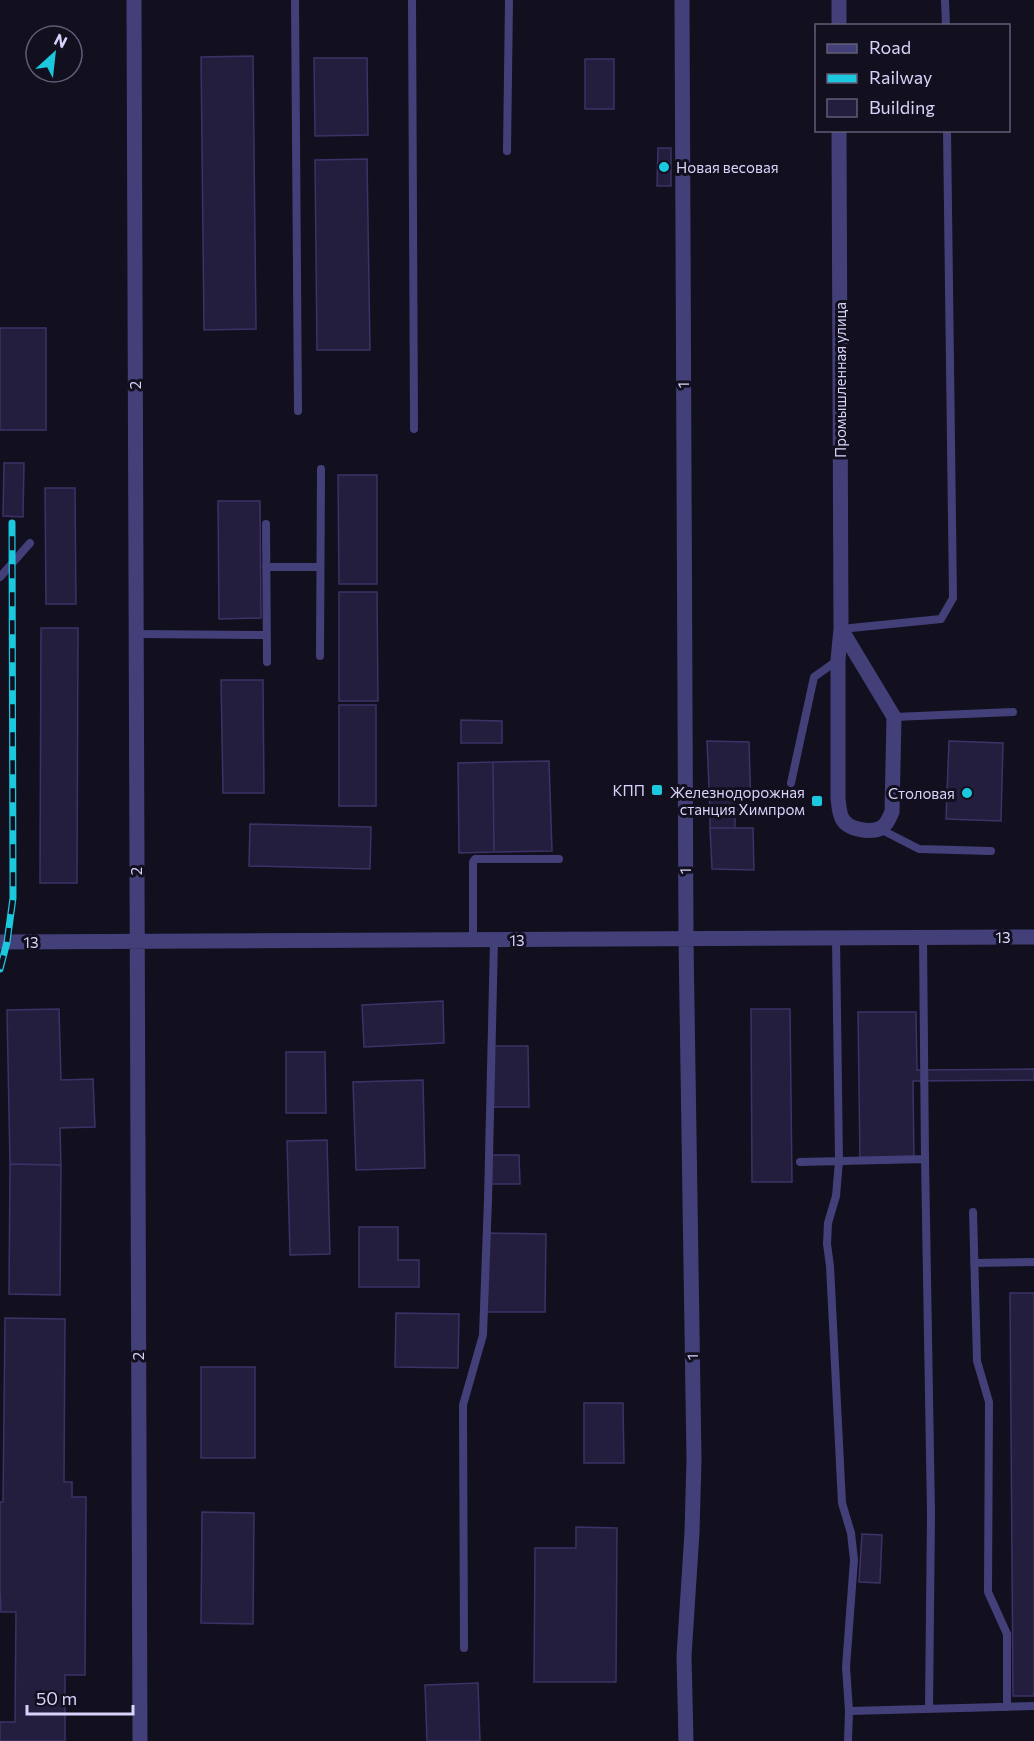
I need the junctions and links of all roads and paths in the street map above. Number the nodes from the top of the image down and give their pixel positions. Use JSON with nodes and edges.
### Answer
{"nodes":[{"id":1,"x":134,"y":0,"type":"edge"},
{"id":2,"x":295,"y":0,"type":"edge"},
{"id":3,"x":412,"y":0,"type":"edge"},
{"id":4,"x":509,"y":0,"type":"edge"},
{"id":5,"x":682,"y":0,"type":"edge"},
{"id":6,"x":839,"y":0,"type":"edge"},
{"id":7,"x":945,"y":0,"type":"edge"},
{"id":8,"x":839,"y":24,"type":"edge"},
{"id":9,"x":946,"y":24,"type":"edge"},
{"id":10,"x":839,"y":132,"type":"edge"},
{"id":11,"x":947,"y":132,"type":"edge"},
{"id":12,"x":507,"y":151,"type":"dead end"},
{"id":13,"x":298,"y":411,"type":"dead end"},
{"id":14,"x":414,"y":429,"type":"dead end"},
{"id":15,"x":321,"y":469,"type":"dead end"},
{"id":16,"x":266,"y":524,"type":"dead end"},
{"id":17,"x":30,"y":543,"type":"dead end"},
{"id":18,"x":266,"y":567,"type":"junction"},
{"id":19,"x":320,"y":567,"type":"junction"},
{"id":20,"x":0,"y":577,"type":"edge"},
{"id":21,"x":841,"y":628,"type":"junction"},
{"id":22,"x":136,"y":634,"type":"junction"},
{"id":23,"x":266,"y":635,"type":"junction"},
{"id":24,"x":320,"y":656,"type":"dead end"},
{"id":25,"x":838,"y":660,"type":"junction"},
{"id":26,"x":267,"y":662,"type":"dead end"},
{"id":27,"x":1013,"y":712,"type":"dead end"},
{"id":28,"x":894,"y":717,"type":"junction"},
{"id":29,"x":791,"y":783,"type":"dead end"},
{"id":30,"x":880,"y":829,"type":"junction"},
{"id":31,"x":991,"y":851,"type":"dead end"},
{"id":32,"x":559,"y":859,"type":"dead end"},
{"id":33,"x":1034,"y":937,"type":"edge"},
{"id":34,"x":836,"y":938,"type":"junction"},
{"id":35,"x":923,"y":938,"type":"junction"},
{"id":36,"x":686,"y":939,"type":"junction"},
{"id":37,"x":473,"y":940,"type":"junction"},
{"id":38,"x":494,"y":940,"type":"junction"},
{"id":39,"x":0,"y":942,"type":"edge"},
{"id":40,"x":137,"y":942,"type":"junction"},
{"id":41,"x":925,"y":1159,"type":"junction"},
{"id":42,"x":839,"y":1161,"type":"junction"},
{"id":43,"x":800,"y":1162,"type":"dead end"},
{"id":44,"x":973,"y":1212,"type":"dead end"},
{"id":45,"x":1034,"y":1262,"type":"edge"},
{"id":46,"x":974,"y":1263,"type":"junction"},
{"id":47,"x":464,"y":1648,"type":"dead end"},
{"id":48,"x":1034,"y":1706,"type":"edge"},
{"id":49,"x":1007,"y":1707,"type":"junction"},
{"id":50,"x":929,"y":1709,"type":"junction"},
{"id":51,"x":849,"y":1711,"type":"junction"},
{"id":52,"x":140,"y":1741,"type":"edge"},
{"id":53,"x":686,"y":1741,"type":"edge"},
{"id":54,"x":848,"y":1741,"type":"edge"}],
"edges":[{"from":1,"to":22,"type":"street","name":"2"},
{"from":2,"to":13,"type":"lane"},
{"from":3,"to":14,"type":"lane"},
{"from":4,"to":12,"type":"lane"},
{"from":5,"to":36,"type":"street","name":"1"},
{"from":6,"to":8,"type":"street"},
{"from":7,"to":9,"type":"lane"},
{"from":10,"to":21,"type":"street","name":"Промышленная улица"},
{"from":11,"to":21,"type":"lane"},
{"from":15,"to":19,"type":"lane"},
{"from":16,"to":18,"type":"lane"},
{"from":17,"to":20,"type":"lane"},
{"from":18,"to":19,"type":"lane"},
{"from":18,"to":23,"type":"lane"},
{"from":19,"to":24,"type":"lane"},
{"from":21,"to":25,"type":"street","name":"Промышленная улица"},
{"from":21,"to":28,"type":"street"},
{"from":22,"to":23,"type":"lane"},
{"from":22,"to":40,"type":"street","name":"2"},
{"from":23,"to":26,"type":"lane"},
{"from":25,"to":29,"type":"lane"},
{"from":25,"to":30,"type":"street","name":"Промышленная улица"},
{"from":27,"to":28,"type":"lane"},
{"from":28,"to":30,"type":"street"},
{"from":30,"to":31,"type":"lane"},
{"from":32,"to":37,"type":"lane"},
{"from":33,"to":35,"type":"street","name":"13"},
{"from":34,"to":35,"type":"street","name":"13"},
{"from":34,"to":36,"type":"street","name":"13"},
{"from":34,"to":42,"type":"lane"},
{"from":35,"to":41,"type":"lane"},
{"from":36,"to":38,"type":"street","name":"13"},
{"from":36,"to":53,"type":"street","name":"1"},
{"from":37,"to":38,"type":"street","name":"13"},
{"from":37,"to":40,"type":"street","name":"13"},
{"from":38,"to":47,"type":"lane"},
{"from":39,"to":40,"type":"street","name":"13"},
{"from":40,"to":52,"type":"street","name":"2"},
{"from":41,"to":42,"type":"lane"},
{"from":41,"to":50,"type":"lane"},
{"from":42,"to":43,"type":"lane"},
{"from":42,"to":51,"type":"lane"},
{"from":44,"to":46,"type":"lane"},
{"from":45,"to":46,"type":"lane"},
{"from":46,"to":49,"type":"lane"},
{"from":48,"to":49,"type":"lane"},
{"from":49,"to":50,"type":"lane"},
{"from":50,"to":51,"type":"lane"},
{"from":51,"to":54,"type":"lane"}]}
